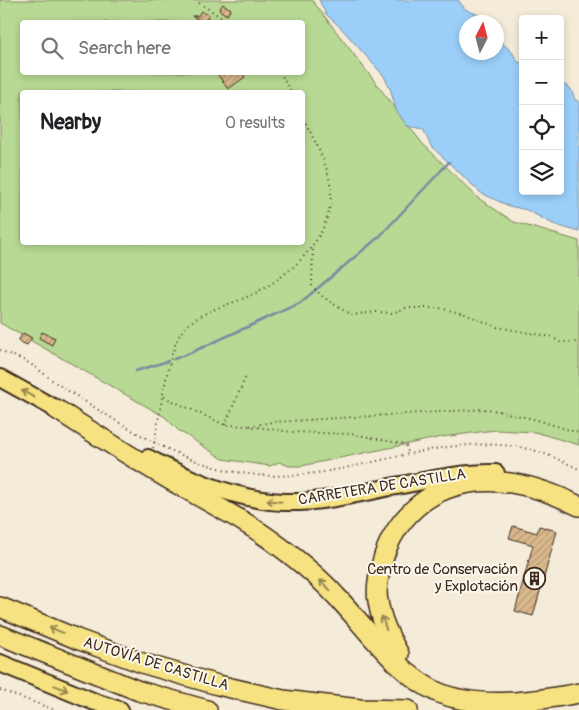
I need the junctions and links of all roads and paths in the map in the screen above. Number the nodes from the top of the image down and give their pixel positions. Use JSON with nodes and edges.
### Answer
{"nodes":[{"id":1,"x":196,"y":0,"type":"edge"},
{"id":2,"x":225,"y":20,"type":"edge"},
{"id":3,"x":282,"y":75,"type":"edge"},
{"id":4,"x":290,"y":90,"type":"edge"},
{"id":5,"x":305,"y":122,"type":"edge"},
{"id":6,"x":313,"y":245,"type":"junction"},
{"id":7,"x":579,"y":342,"type":"edge"},
{"id":8,"x":0,"y":350,"type":"edge"},
{"id":9,"x":246,"y":376,"type":"dead end"},
{"id":10,"x":0,"y":378,"type":"edge"},
{"id":11,"x":164,"y":397,"type":"junction"},
{"id":12,"x":56,"y":409,"type":"junction"},
{"id":13,"x":225,"y":425,"type":"junction"},
{"id":14,"x":250,"y":426,"type":"junction"},
{"id":15,"x":579,"y":433,"type":"edge"},
{"id":16,"x":154,"y":442,"type":"junction"},
{"id":17,"x":409,"y":455,"type":"junction"},
{"id":18,"x":150,"y":460,"type":"junction"},
{"id":19,"x":579,"y":469,"type":"edge"},
{"id":20,"x":579,"y":496,"type":"edge"},
{"id":21,"x":579,"y":506,"type":"edge"},
{"id":22,"x":0,"y":606,"type":"edge"},
{"id":23,"x":6,"y":638,"type":"edge"},
{"id":24,"x":0,"y":663,"type":"edge"},
{"id":25,"x":579,"y":689,"type":"edge"},
{"id":26,"x":0,"y":690,"type":"edge"},
{"id":27,"x":579,"y":693,"type":"edge"},
{"id":28,"x":579,"y":700,"type":"edge"},
{"id":29,"x":54,"y":710,"type":"edge"},
{"id":30,"x":120,"y":710,"type":"edge"},
{"id":31,"x":165,"y":710,"type":"edge"},
{"id":32,"x":207,"y":710,"type":"edge"},
{"id":33,"x":408,"y":710,"type":"edge"},
{"id":34,"x":468,"y":710,"type":"edge"}],
"edges":[{"from":1,"to":2,"type":"path"},
{"from":3,"to":4,"type":"path"},
{"from":5,"to":6,"type":"path"},
{"from":6,"to":7,"type":"path"},
{"from":6,"to":11,"type":"path"},
{"from":8,"to":16,"type":"path"},
{"from":9,"to":13,"type":"path"},
{"from":12,"to":10,"type":"highway","name":"CARRETERA DE CASTILLA","one_way":true},
{"from":11,"to":13,"type":"path"},
{"from":11,"to":16,"type":"path"},
{"from":12,"to":18,"type":"highway","name":"CARRETERA DE CASTILLA"},
{"from":27,"to":12,"type":"highway","one_way":true},
{"from":13,"to":14,"type":"path"},
{"from":14,"to":15,"type":"path"},
{"from":14,"to":17,"type":"path"},
{"from":16,"to":17,"type":"path"},
{"from":16,"to":18,"type":"path"},
{"from":17,"to":19,"type":"path"},
{"from":20,"to":18,"type":"highway","name":"CARRETERA DE CASTILLA","one_way":true},
{"from":25,"to":21,"type":"highway","one_way":true},
{"from":33,"to":22,"type":"highway","name":"AUTOVÍA DE CASTILLA","one_way":true},
{"from":23,"to":31,"type":"highway"},
{"from":23,"to":32,"type":"highway","name":"AUTOVÍA DE CASTILLA"},
{"from":24,"to":30,"type":"highway","one_way":true},
{"from":26,"to":29,"type":"path"},
{"from":28,"to":34,"type":"highway"}]}
